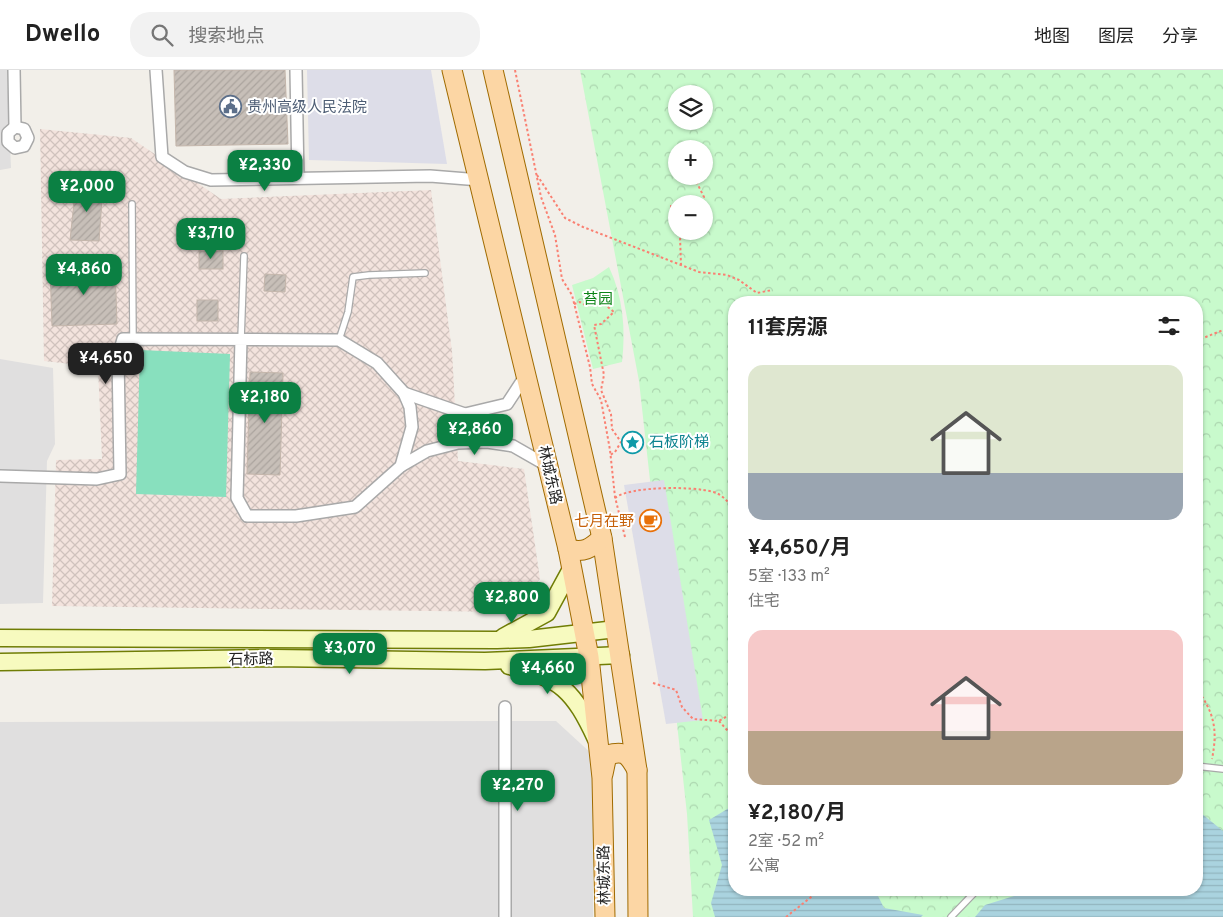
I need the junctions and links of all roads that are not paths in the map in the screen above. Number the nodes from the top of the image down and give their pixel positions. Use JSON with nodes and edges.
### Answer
{"nodes":[{"id":1,"x":14,"y":70,"type":"edge"},
{"id":2,"x":156,"y":70,"type":"edge"},
{"id":3,"x":296,"y":70,"type":"edge"},
{"id":4,"x":452,"y":70,"type":"edge"},
{"id":5,"x":493,"y":70,"type":"edge"},
{"id":6,"x":15,"y":127,"type":"dead end"},
{"id":7,"x":298,"y":178,"type":"junction"},
{"id":8,"x":480,"y":180,"type":"junction"},
{"id":9,"x":132,"y":204,"type":"dead end"},
{"id":10,"x":244,"y":256,"type":"dead end"},
{"id":11,"x":425,"y":273,"type":"dead end"},
{"id":12,"x":133,"y":339,"type":"junction"},
{"id":13,"x":241,"y":339,"type":"junction"},
{"id":14,"x":339,"y":340,"type":"junction"},
{"id":15,"x":526,"y":375,"type":"junction"},
{"id":16,"x":404,"y":393,"type":"junction"},
{"id":17,"x":401,"y":466,"type":"junction"},
{"id":18,"x":548,"y":466,"type":"junction"},
{"id":19,"x":0,"y":476,"type":"edge"},
{"id":20,"x":602,"y":538,"type":"junction"},
{"id":21,"x":568,"y":549,"type":"junction"},
{"id":22,"x":571,"y":569,"type":"junction"},
{"id":23,"x":616,"y":629,"type":"junction"},
{"id":24,"x":0,"y":631,"type":"edge"},
{"id":25,"x":584,"y":633,"type":"junction"},
{"id":26,"x":0,"y":638,"type":"edge"},
{"id":27,"x":26,"y":638,"type":"junction"},
{"id":28,"x":529,"y":639,"type":"junction"},
{"id":29,"x":497,"y":640,"type":"junction"},
{"id":30,"x":621,"y":655,"type":"junction"},
{"id":31,"x":589,"y":657,"type":"junction"},
{"id":32,"x":530,"y":659,"type":"junction"},
{"id":33,"x":485,"y":661,"type":"junction"},
{"id":34,"x":0,"y":662,"type":"edge"},
{"id":35,"x":505,"y":707,"type":"dead end"},
{"id":36,"x":599,"y":745,"type":"junction"},
{"id":37,"x":1203,"y":767,"type":"edge"},
{"id":38,"x":1223,"y":769,"type":"edge"},
{"id":39,"x":636,"y":770,"type":"junction"},
{"id":40,"x":602,"y":778,"type":"junction"},
{"id":41,"x":971,"y":896,"type":"edge"},
{"id":42,"x":505,"y":917,"type":"edge"},
{"id":43,"x":605,"y":917,"type":"edge"},
{"id":44,"x":638,"y":917,"type":"edge"},
{"id":45,"x":951,"y":917,"type":"edge"}],
"edges":[{"from":1,"to":6,"type":"street"},
{"from":2,"to":7,"type":"street"},
{"from":3,"to":7,"type":"street"},
{"from":4,"to":8,"type":"main road","name":"林城东路"},
{"from":5,"to":20,"type":"main road"},
{"from":7,"to":8,"type":"street"},
{"from":8,"to":15,"type":"main road","name":"林城东路"},
{"from":9,"to":12,"type":"lane"},
{"from":10,"to":13,"type":"lane"},
{"from":11,"to":14,"type":"lane"},
{"from":12,"to":13,"type":"street"},
{"from":12,"to":19,"type":"street"},
{"from":13,"to":14,"type":"street"},
{"from":13,"to":17,"type":"street"},
{"from":14,"to":16,"type":"street"},
{"from":15,"to":16,"type":"street"},
{"from":15,"to":18,"type":"main road","name":"林城东路"},
{"from":16,"to":17,"type":"street"},
{"from":17,"to":18,"type":"street"},
{"from":18,"to":21,"type":"main road","name":"林城东路"},
{"from":20,"to":21,"type":"main road"},
{"from":20,"to":23,"type":"main road"},
{"from":21,"to":22,"type":"main road","name":"林城东路"},
{"from":22,"to":25,"type":"main road","name":"林城东路"},
{"from":22,"to":29,"type":"main road"},
{"from":23,"to":25,"type":"main road","name":"石标路"},
{"from":23,"to":30,"type":"main road"},
{"from":24,"to":27,"type":"main road"},
{"from":25,"to":28,"type":"main road","name":"石标路"},
{"from":25,"to":31,"type":"main road","name":"林城东路"},
{"from":26,"to":27,"type":"main road","name":"石标路"},
{"from":27,"to":29,"type":"main road","name":"石标路"},
{"from":28,"to":29,"type":"main road","name":"石标路"},
{"from":28,"to":32,"type":"main road"},
{"from":30,"to":31,"type":"main road","name":"石标路"},
{"from":30,"to":39,"type":"main road"},
{"from":31,"to":32,"type":"main road","name":"石标路"},
{"from":31,"to":36,"type":"main road","name":"林城东路"},
{"from":32,"to":33,"type":"main road","name":"石标路"},
{"from":33,"to":34,"type":"main road","name":"石标路"},
{"from":33,"to":36,"type":"main road"},
{"from":35,"to":42,"type":"street"},
{"from":36,"to":40,"type":"main road","name":"林城东路"},
{"from":37,"to":38,"type":"lane"},
{"from":39,"to":40,"type":"main road"},
{"from":39,"to":44,"type":"main road"},
{"from":40,"to":43,"type":"main road","name":"林城东路"},
{"from":41,"to":45,"type":"lane"}]}
